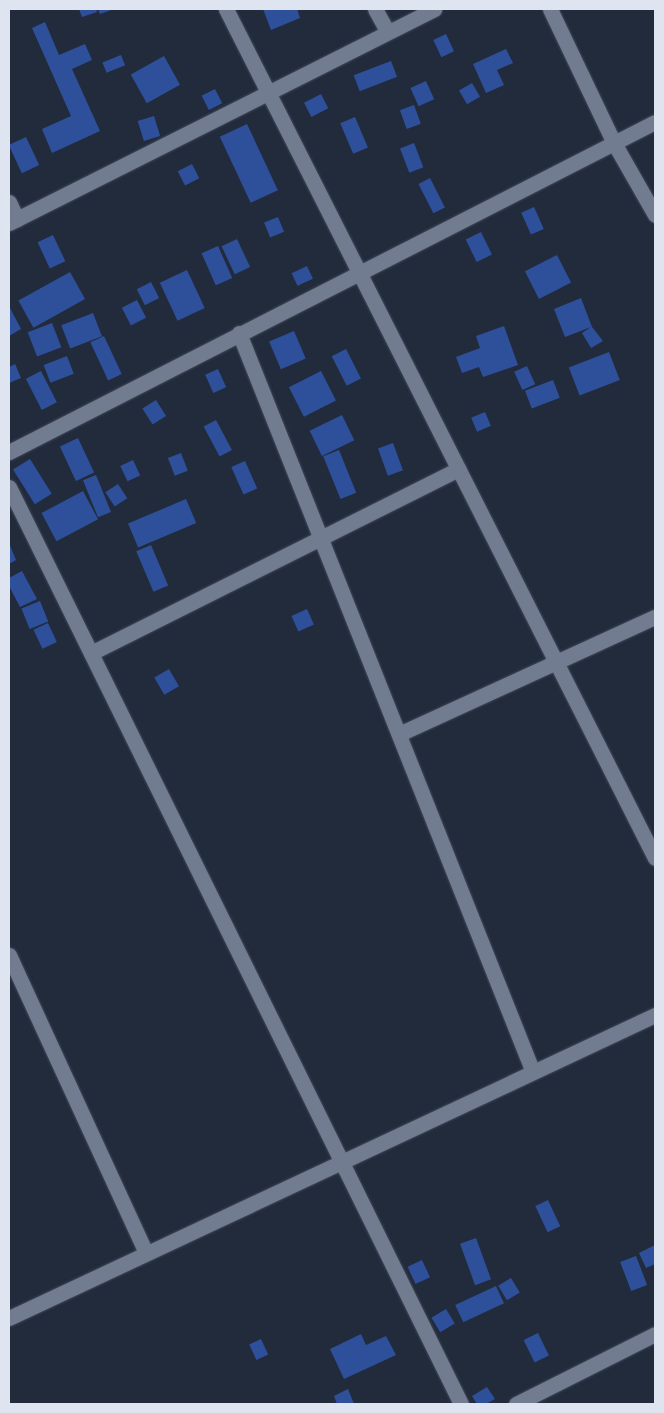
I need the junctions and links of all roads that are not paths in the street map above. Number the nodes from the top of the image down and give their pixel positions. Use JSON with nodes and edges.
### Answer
{"nodes":[{"id":1,"x":226,"y":9,"type":"edge"},
{"id":2,"x":375,"y":9,"type":"edge"},
{"id":3,"x":434,"y":9,"type":"edge"},
{"id":4,"x":550,"y":9,"type":"edge"},
{"id":5,"x":388,"y":32,"type":"junction"},
{"id":6,"x":267,"y":92,"type":"junction"},
{"id":7,"x":655,"y":122,"type":"edge"},
{"id":8,"x":614,"y":144,"type":"junction"},
{"id":9,"x":9,"y":202,"type":"edge"},
{"id":10,"x":655,"y":215,"type":"edge"},
{"id":11,"x":13,"y":221,"type":"edge"},
{"id":12,"x":358,"y":273,"type":"junction"},
{"id":13,"x":238,"y":332,"type":"junction"},
{"id":14,"x":9,"y":452,"type":"edge"},
{"id":15,"x":458,"y":469,"type":"junction"},
{"id":16,"x":9,"y":487,"type":"edge"},
{"id":17,"x":321,"y":540,"type":"junction"},
{"id":18,"x":655,"y":617,"type":"edge"},
{"id":19,"x":91,"y":653,"type":"junction"},
{"id":20,"x":557,"y":665,"type":"junction"},
{"id":21,"x":400,"y":734,"type":"junction"},
{"id":22,"x":655,"y":858,"type":"edge"},
{"id":23,"x":9,"y":955,"type":"edge"},
{"id":24,"x":655,"y":1015,"type":"edge"},
{"id":25,"x":533,"y":1072,"type":"junction"},
{"id":26,"x":341,"y":1162,"type":"junction"},
{"id":27,"x":145,"y":1251,"type":"junction"},
{"id":28,"x":9,"y":1318,"type":"edge"},
{"id":29,"x":655,"y":1335,"type":"edge"},
{"id":30,"x":461,"y":1404,"type":"edge"},
{"id":31,"x":516,"y":1404,"type":"edge"}],
"edges":[{"from":1,"to":6,"type":"street"},
{"from":2,"to":5,"type":"street"},
{"from":3,"to":5,"type":"street"},
{"from":4,"to":8,"type":"street"},
{"from":5,"to":6,"type":"street"},
{"from":6,"to":11,"type":"street"},
{"from":6,"to":12,"type":"street"},
{"from":7,"to":8,"type":"street"},
{"from":8,"to":10,"type":"street"},
{"from":8,"to":12,"type":"street"},
{"from":9,"to":11,"type":"street"},
{"from":12,"to":13,"type":"street"},
{"from":12,"to":15,"type":"street"},
{"from":13,"to":14,"type":"street"},
{"from":13,"to":17,"type":"street"},
{"from":15,"to":17,"type":"street"},
{"from":15,"to":20,"type":"street"},
{"from":16,"to":19,"type":"street"},
{"from":17,"to":19,"type":"street"},
{"from":17,"to":21,"type":"street"},
{"from":18,"to":20,"type":"street"},
{"from":19,"to":26,"type":"street"},
{"from":20,"to":21,"type":"street"},
{"from":20,"to":22,"type":"street"},
{"from":21,"to":25,"type":"street"},
{"from":23,"to":27,"type":"street"},
{"from":24,"to":25,"type":"street"},
{"from":25,"to":26,"type":"street"},
{"from":26,"to":27,"type":"street"},
{"from":26,"to":30,"type":"street"},
{"from":27,"to":28,"type":"street"},
{"from":29,"to":31,"type":"street"}]}
